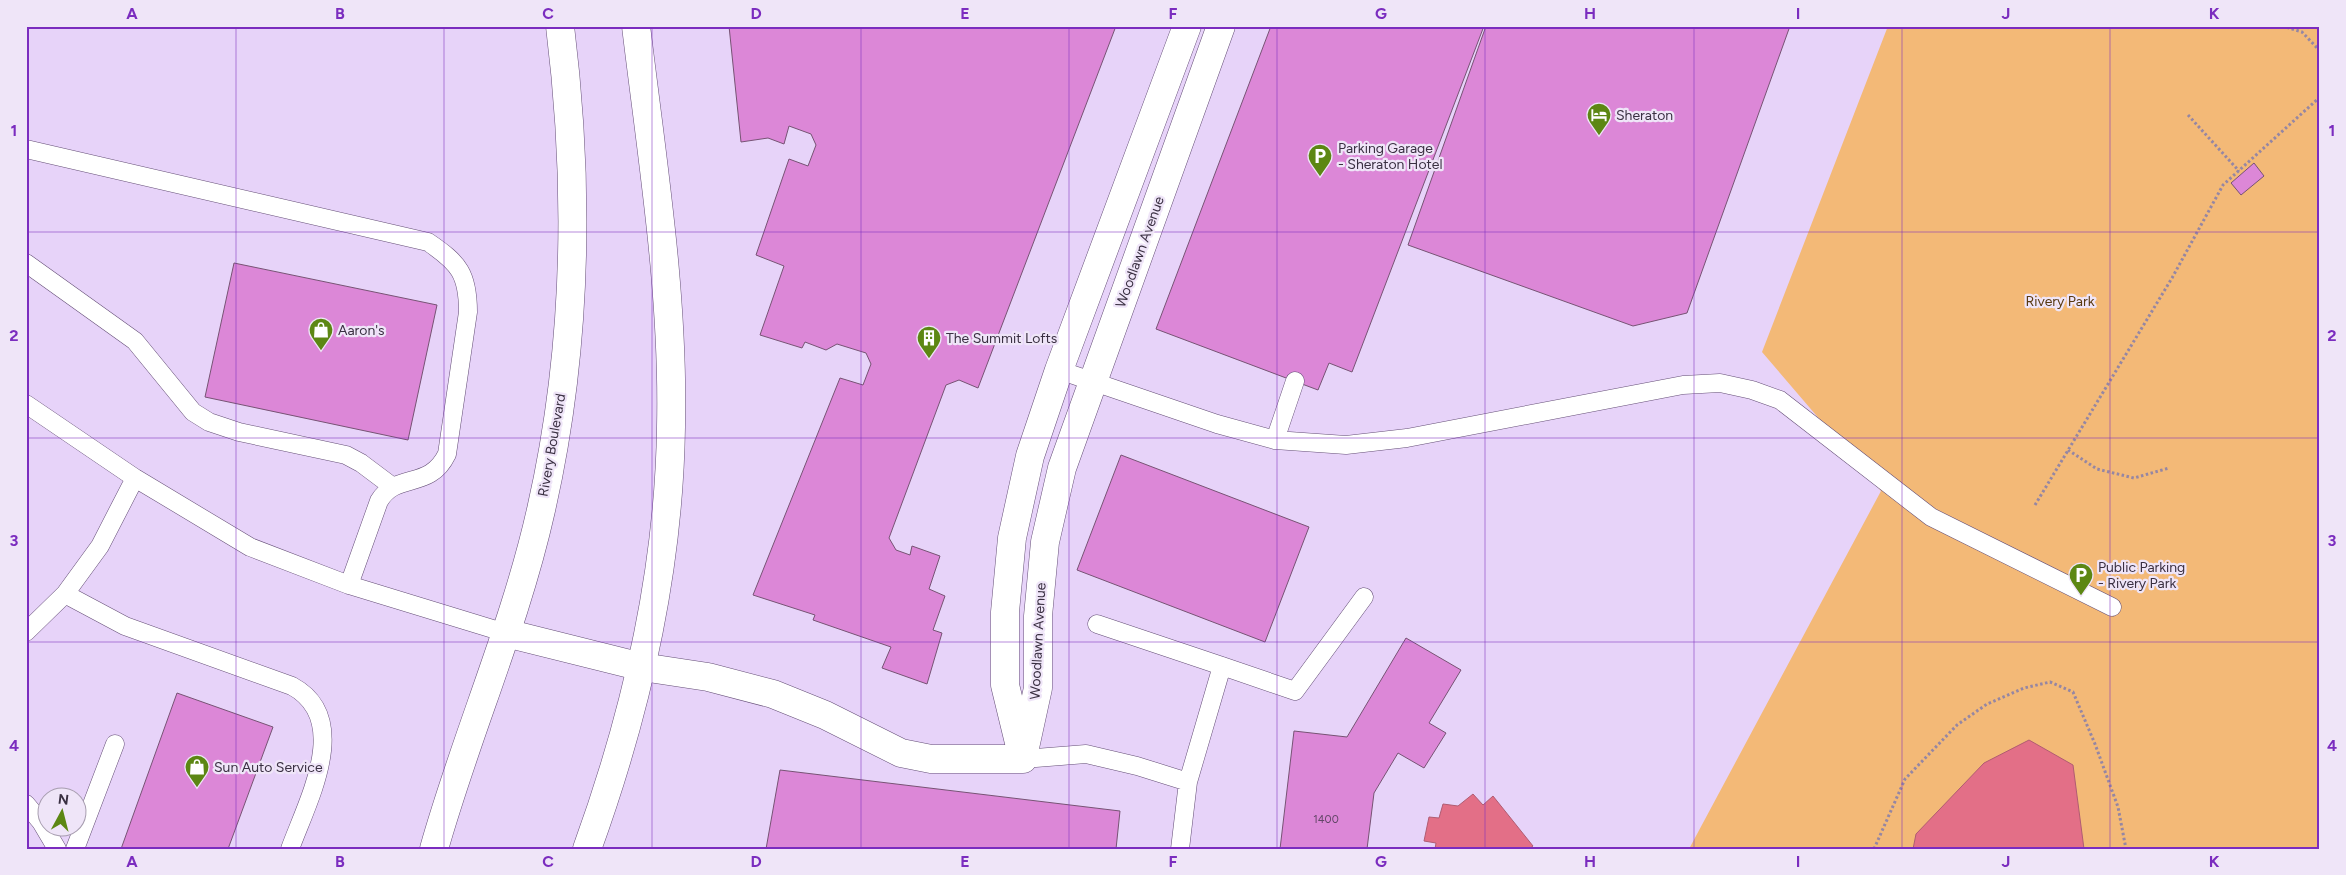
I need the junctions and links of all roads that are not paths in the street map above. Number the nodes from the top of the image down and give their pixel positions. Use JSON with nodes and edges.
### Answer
{"nodes":[{"id":1,"x":560,"y":26,"type":"edge"},
{"id":2,"x":636,"y":26,"type":"edge"},
{"id":3,"x":1187,"y":26,"type":"edge"},
{"id":4,"x":1221,"y":26,"type":"edge"},
{"id":5,"x":26,"y":149,"type":"edge"},
{"id":6,"x":26,"y":263,"type":"edge"},
{"id":7,"x":1059,"y":370,"type":"junction"},
{"id":8,"x":1093,"y":381,"type":"junction"},
{"id":9,"x":1295,"y":381,"type":"dead end"},
{"id":10,"x":26,"y":404,"type":"edge"},
{"id":11,"x":1275,"y":440,"type":"junction"},
{"id":12,"x":135,"y":478,"type":"junction"},
{"id":13,"x":393,"y":487,"type":"junction"},
{"id":14,"x":349,"y":585,"type":"junction"},
{"id":15,"x":65,"y":594,"type":"junction"},
{"id":16,"x":1364,"y":597,"type":"dead end"},
{"id":17,"x":2112,"y":607,"type":"dead end"},
{"id":18,"x":1097,"y":624,"type":"dead end"},
{"id":19,"x":26,"y":632,"type":"edge"},
{"id":20,"x":506,"y":633,"type":"junction"},
{"id":21,"x":1222,"y":666,"type":"junction"},
{"id":22,"x":642,"y":667,"type":"junction"},
{"id":23,"x":115,"y":744,"type":"dead end"},
{"id":24,"x":1023,"y":759,"type":"junction"},
{"id":25,"x":1188,"y":782,"type":"junction"},
{"id":26,"x":26,"y":804,"type":"edge"},
{"id":27,"x":57,"y":849,"type":"edge"},
{"id":28,"x":76,"y":849,"type":"edge"},
{"id":29,"x":290,"y":849,"type":"edge"},
{"id":30,"x":434,"y":849,"type":"edge"},
{"id":31,"x":587,"y":849,"type":"edge"},
{"id":32,"x":1180,"y":849,"type":"edge"}],
"edges":[{"from":1,"to":20,"type":"street","name":"Rivery Boulevard"},
{"from":2,"to":22,"type":"street"},
{"from":3,"to":7,"type":"street","name":"Woodlawn Avenue"},
{"from":4,"to":8,"type":"street","name":"Woodlawn Avenue"},
{"from":5,"to":13,"type":"lane"},
{"from":6,"to":13,"type":"lane"},
{"from":7,"to":8,"type":"lane"},
{"from":7,"to":24,"type":"street","name":"Woodlawn Avenue"},
{"from":8,"to":11,"type":"lane"},
{"from":8,"to":24,"type":"street","name":"Woodlawn Avenue"},
{"from":9,"to":11,"type":"lane"},
{"from":10,"to":12,"type":"lane"},
{"from":11,"to":17,"type":"lane"},
{"from":12,"to":14,"type":"lane"},
{"from":12,"to":15,"type":"lane"},
{"from":13,"to":14,"type":"lane"},
{"from":14,"to":20,"type":"lane"},
{"from":15,"to":19,"type":"lane"},
{"from":15,"to":29,"type":"lane"},
{"from":16,"to":21,"type":"lane"},
{"from":18,"to":21,"type":"lane"},
{"from":20,"to":22,"type":"street"},
{"from":20,"to":30,"type":"street","name":"Rivery Boulevard"},
{"from":21,"to":25,"type":"lane"},
{"from":22,"to":24,"type":"street"},
{"from":22,"to":31,"type":"street"},
{"from":23,"to":28,"type":"lane"},
{"from":24,"to":25,"type":"lane"},
{"from":25,"to":32,"type":"lane"},
{"from":26,"to":27,"type":"lane"}]}
